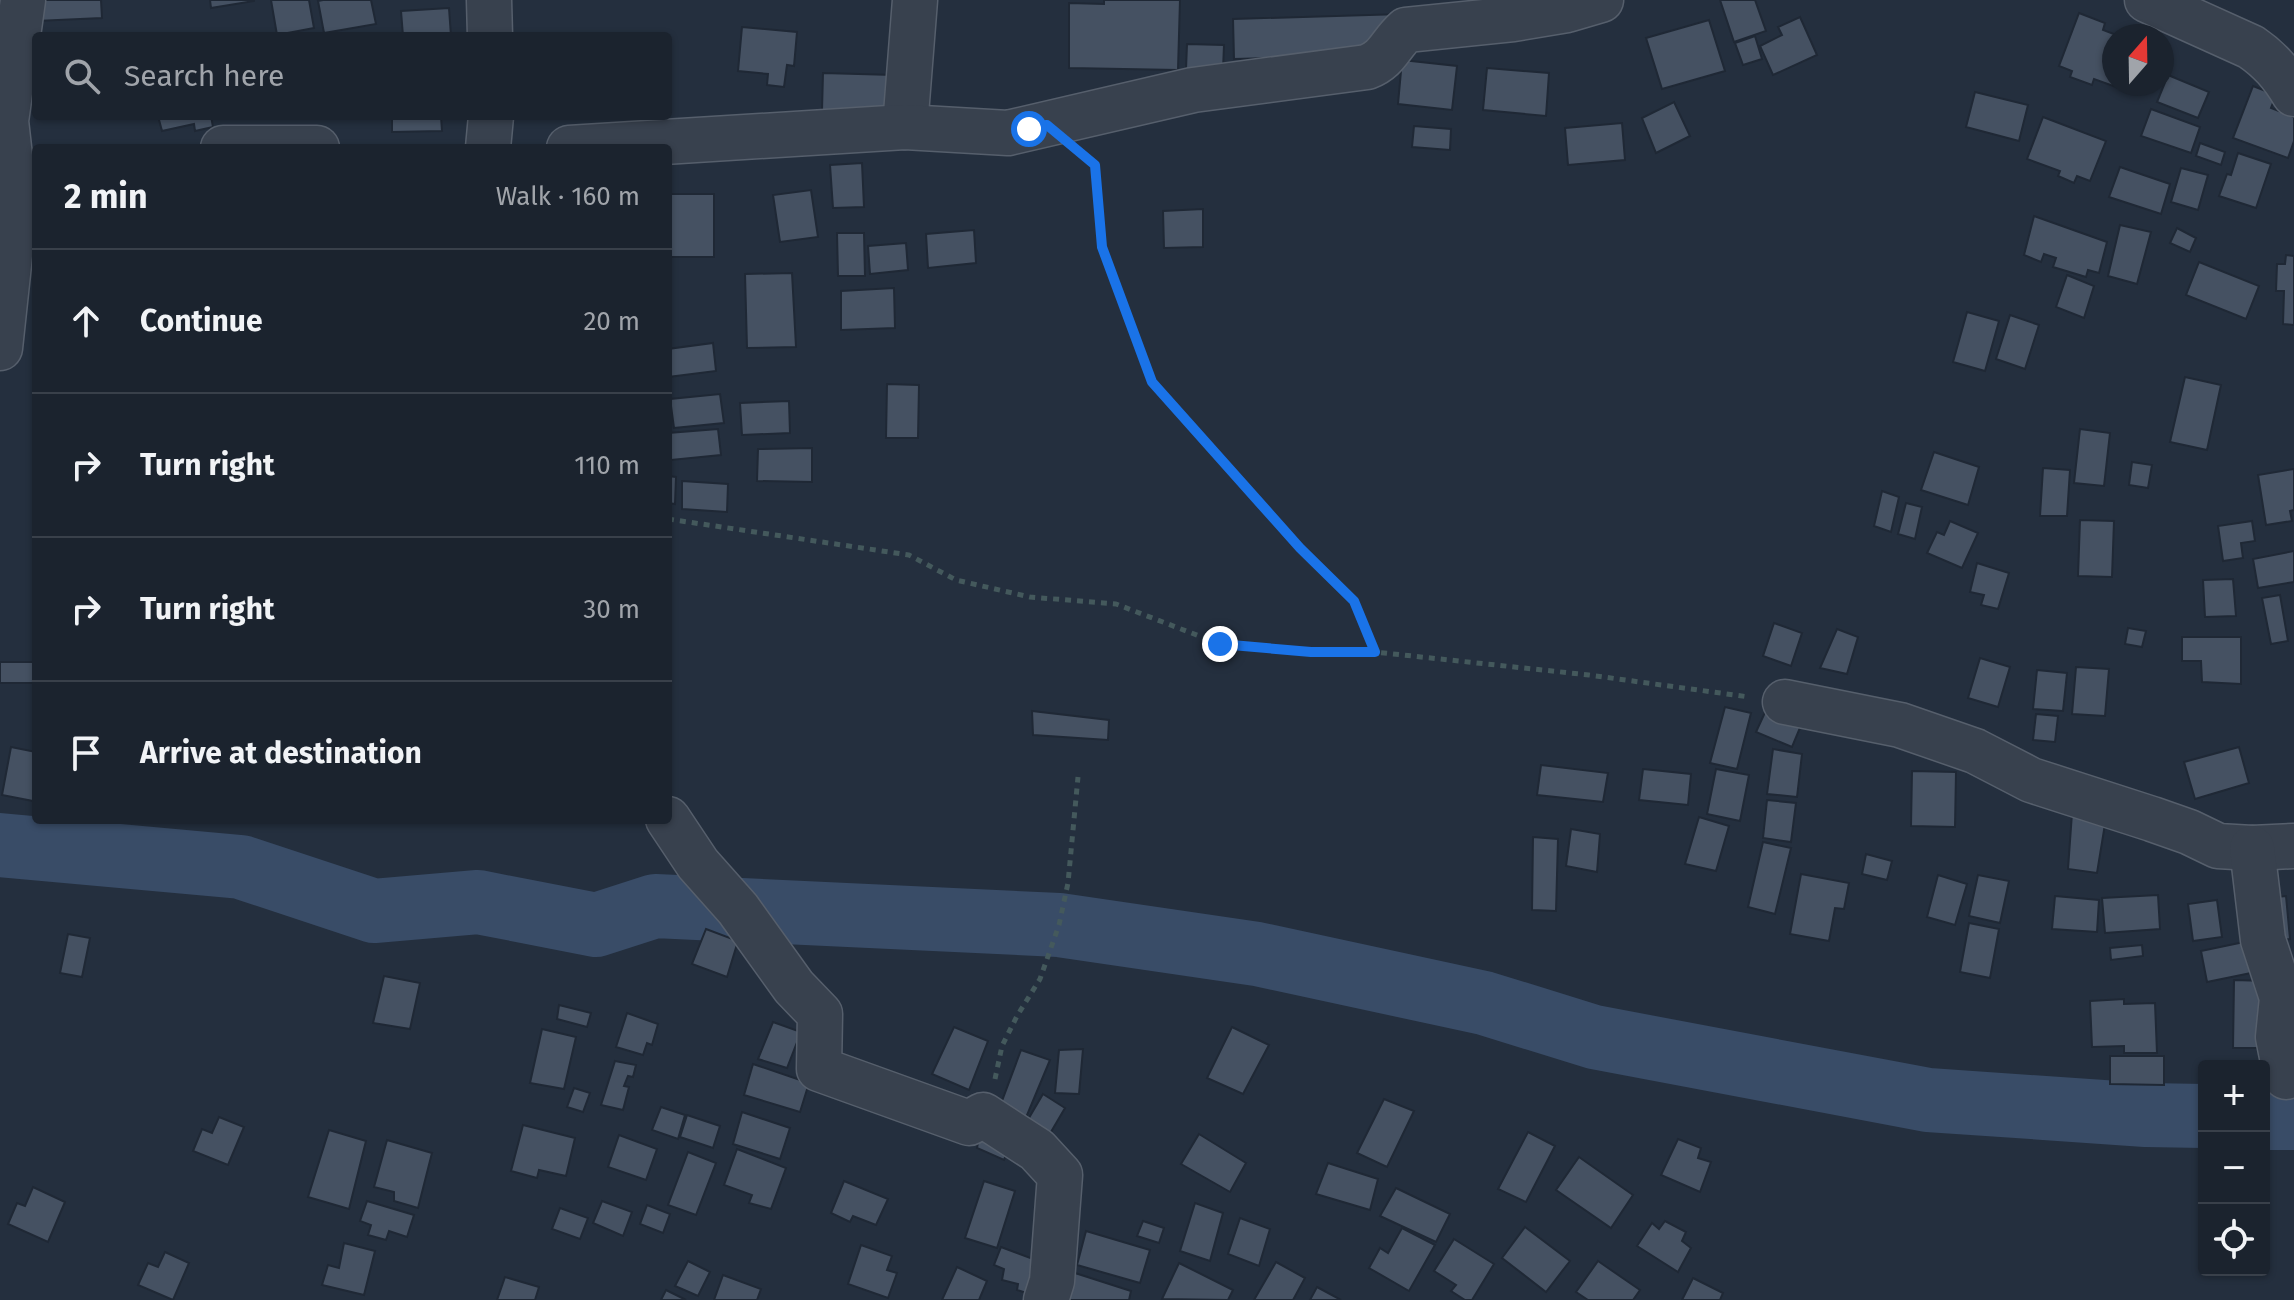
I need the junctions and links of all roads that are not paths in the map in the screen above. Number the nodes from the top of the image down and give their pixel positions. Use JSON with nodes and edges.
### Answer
{"nodes":[{"id":1,"x":23,"y":0,"type":"edge"},
{"id":2,"x":489,"y":0,"type":"edge"},
{"id":3,"x":915,"y":0,"type":"edge"},
{"id":4,"x":1601,"y":0,"type":"edge"},
{"id":5,"x":2147,"y":0,"type":"edge"},
{"id":6,"x":490,"y":32,"type":"edge"},
{"id":7,"x":2294,"y":94,"type":"edge"},
{"id":8,"x":491,"y":120,"type":"edge"},
{"id":9,"x":905,"y":127,"type":"junction"},
{"id":10,"x":488,"y":144,"type":"edge"},
{"id":11,"x":633,"y":144,"type":"edge"},
{"id":12,"x":16,"y":203,"type":"edge"},
{"id":13,"x":0,"y":348,"type":"edge"},
{"id":14,"x":1785,"y":702,"type":"road end"},
{"id":15,"x":671,"y":824,"type":"edge"},
{"id":16,"x":2273,"y":847,"type":"edge"},
{"id":17,"x":2286,"y":1077,"type":"dead end"},
{"id":18,"x":1046,"y":1300,"type":"edge"}],
"edges":[{"from":1,"to":12,"type":"street"},
{"from":2,"to":6,"type":"street"},
{"from":3,"to":9,"type":"street"},
{"from":4,"to":9,"type":"street"},
{"from":5,"to":7,"type":"street"},
{"from":8,"to":10,"type":"street"},
{"from":9,"to":11,"type":"street"},
{"from":12,"to":13,"type":"street"},
{"from":14,"to":16,"type":"street"},
{"from":15,"to":18,"type":"street"},
{"from":16,"to":17,"type":"street"}]}
